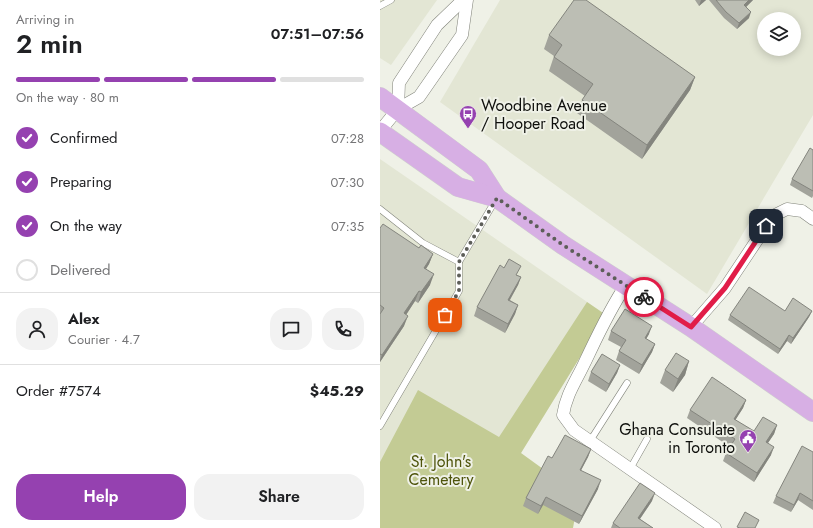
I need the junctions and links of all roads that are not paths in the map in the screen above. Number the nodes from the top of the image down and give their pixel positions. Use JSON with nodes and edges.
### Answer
{"nodes":[{"id":1,"x":391,"y":0,"type":"edge"},
{"id":2,"x":462,"y":0,"type":"edge"},
{"id":3,"x":467,"y":0,"type":"edge"},
{"id":4,"x":380,"y":6,"type":"edge"},
{"id":5,"x":380,"y":97,"type":"edge"},
{"id":6,"x":398,"y":109,"type":"junction"},
{"id":7,"x":380,"y":131,"type":"edge"},
{"id":8,"x":497,"y":198,"type":"junction"},
{"id":9,"x":380,"y":209,"type":"edge"},
{"id":10,"x":813,"y":219,"type":"edge"},
{"id":11,"x":459,"y":262,"type":"junction"},
{"id":12,"x":626,"y":285,"type":"junction"},
{"id":13,"x":691,"y":327,"type":"junction"},
{"id":14,"x":627,"y":383,"type":"dead end"},
{"id":15,"x":813,"y":412,"type":"edge"},
{"id":16,"x":380,"y":426,"type":"edge"},
{"id":17,"x":647,"y":439,"type":"dead end"},
{"id":18,"x":590,"y":441,"type":"junction"},
{"id":19,"x":630,"y":469,"type":"junction"},
{"id":20,"x":715,"y":528,"type":"edge"}],
"edges":[{"from":1,"to":4,"type":"lane"},
{"from":2,"to":6,"type":"street"},
{"from":3,"to":6,"type":"street"},
{"from":5,"to":6,"type":"main road"},
{"from":6,"to":7,"type":"street"},
{"from":6,"to":8,"type":"main road"},
{"from":7,"to":8,"type":"main road"},
{"from":8,"to":11,"type":"lane"},
{"from":8,"to":12,"type":"main road"},
{"from":9,"to":11,"type":"lane"},
{"from":10,"to":13,"type":"street"},
{"from":11,"to":16,"type":"lane"},
{"from":12,"to":13,"type":"main road"},
{"from":12,"to":18,"type":"street"},
{"from":13,"to":15,"type":"main road"},
{"from":14,"to":18,"type":"lane"},
{"from":17,"to":19,"type":"lane"},
{"from":18,"to":19,"type":"street"},
{"from":19,"to":20,"type":"street"}]}
